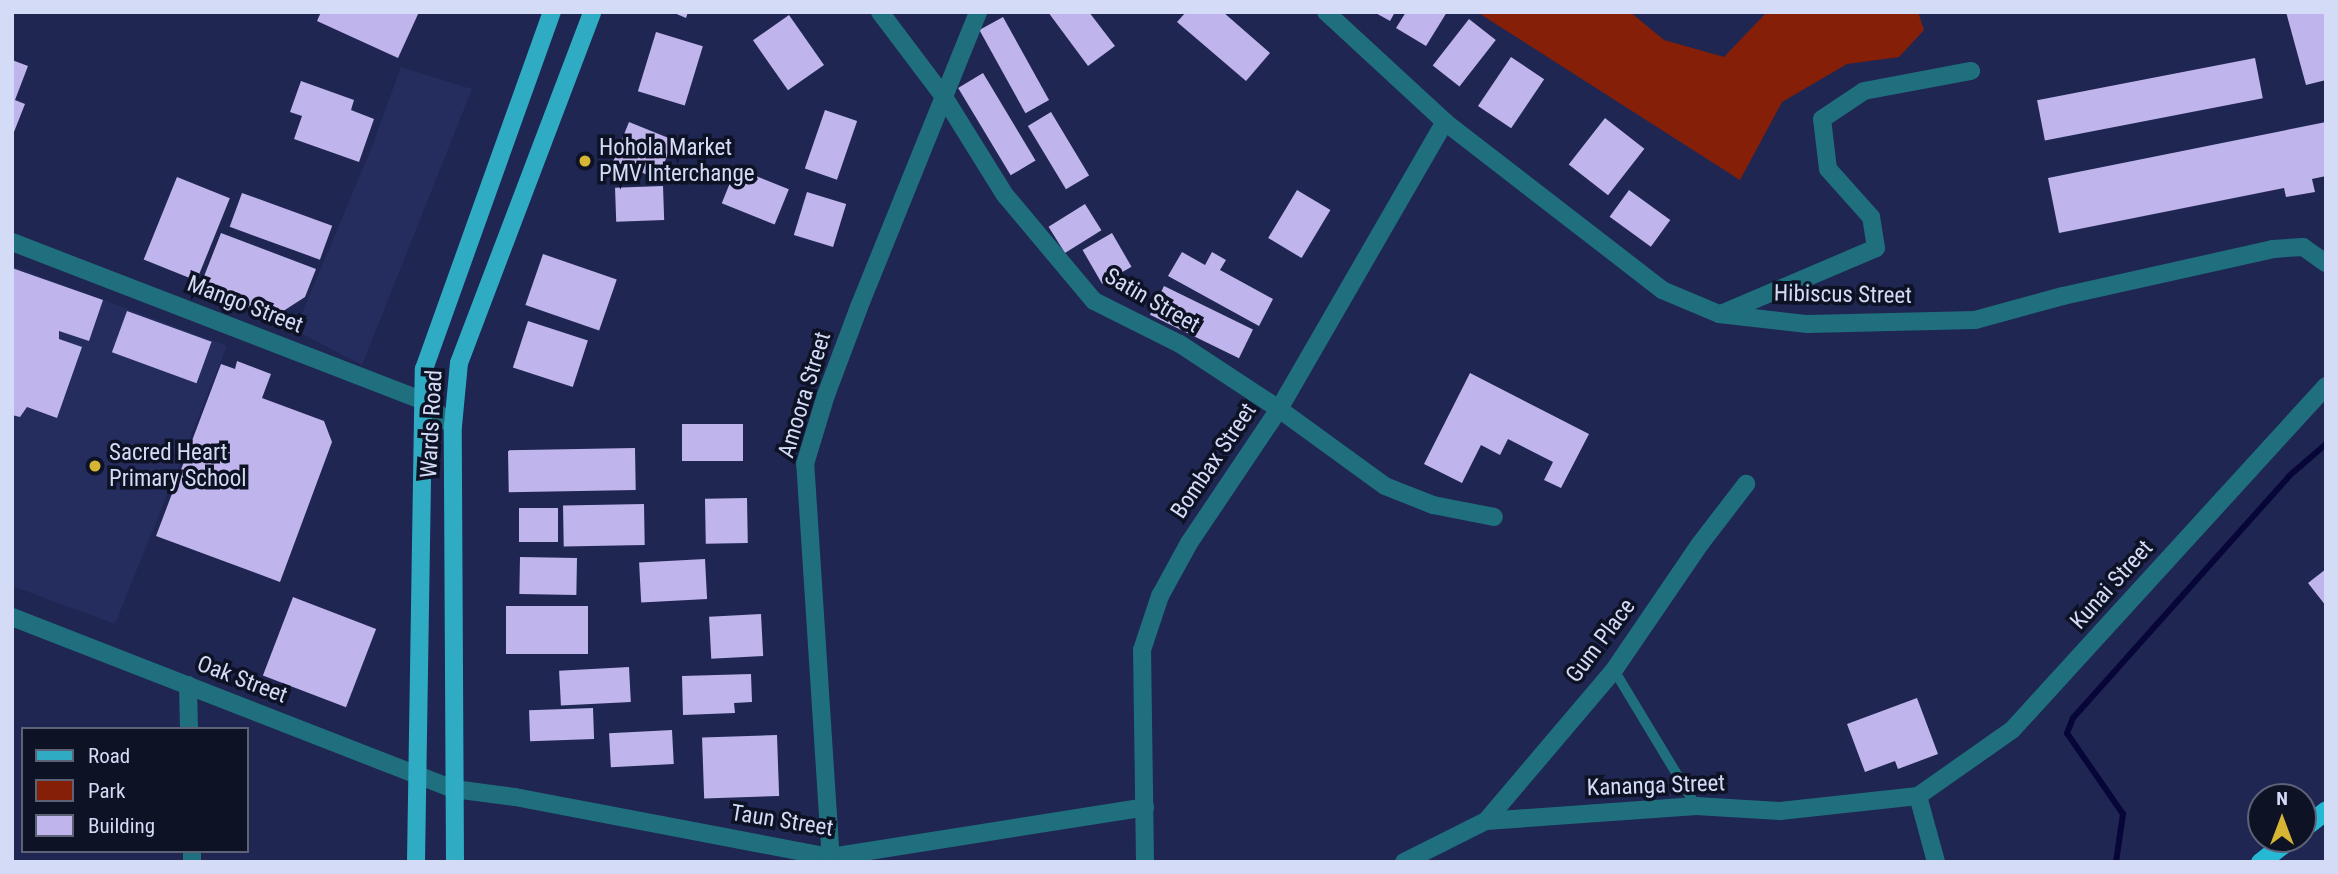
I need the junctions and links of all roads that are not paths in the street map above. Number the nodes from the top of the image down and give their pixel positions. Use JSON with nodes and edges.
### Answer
{"nodes":[{"id":1,"x":552,"y":12,"type":"edge"},
{"id":2,"x":592,"y":12,"type":"edge"},
{"id":3,"x":880,"y":12,"type":"edge"},
{"id":4,"x":978,"y":12,"type":"edge"},
{"id":5,"x":1326,"y":12,"type":"edge"},
{"id":6,"x":1970,"y":71,"type":"dead end"},
{"id":7,"x":944,"y":97,"type":"junction"},
{"id":8,"x":1444,"y":122,"type":"junction"},
{"id":9,"x":12,"y":242,"type":"edge"},
{"id":10,"x":2326,"y":263,"type":"edge"},
{"id":11,"x":1720,"y":314,"type":"junction"},
{"id":12,"x":2326,"y":386,"type":"edge"},
{"id":13,"x":422,"y":400,"type":"junction"},
{"id":14,"x":1279,"y":409,"type":"junction"},
{"id":15,"x":453,"y":426,"type":"junction"},
{"id":16,"x":1746,"y":484,"type":"dead end"},
{"id":17,"x":1494,"y":517,"type":"dead end"},
{"id":18,"x":12,"y":617,"type":"edge"},
{"id":19,"x":1614,"y":670,"type":"junction"},
{"id":20,"x":188,"y":685,"type":"junction"},
{"id":21,"x":189,"y":727,"type":"edge"},
{"id":22,"x":417,"y":773,"type":"junction"},
{"id":23,"x":454,"y":789,"type":"junction"},
{"id":24,"x":1917,"y":796,"type":"junction"},
{"id":25,"x":1696,"y":806,"type":"junction"},
{"id":26,"x":1145,"y":807,"type":"junction"},
{"id":27,"x":1486,"y":821,"type":"junction"},
{"id":28,"x":831,"y":860,"type":"edge"},
{"id":29,"x":416,"y":862,"type":"edge"},
{"id":30,"x":455,"y":862,"type":"edge"},
{"id":31,"x":1145,"y":862,"type":"edge"},
{"id":32,"x":1404,"y":862,"type":"edge"},
{"id":33,"x":1936,"y":862,"type":"edge"}],
"edges":[{"from":1,"to":13,"type":"main road","name":"Wards Road"},
{"from":2,"to":15,"type":"main road","name":"Wards Road"},
{"from":3,"to":7,"type":"street","name":"Satin Street"},
{"from":4,"to":7,"type":"street","name":"Amoora Street"},
{"from":5,"to":8,"type":"street","name":"Hibiscus Street"},
{"from":6,"to":11,"type":"street"},
{"from":7,"to":14,"type":"street","name":"Satin Street"},
{"from":7,"to":28,"type":"street","name":"Amoora Street"},
{"from":8,"to":11,"type":"street","name":"Hibiscus Street"},
{"from":8,"to":14,"type":"street","name":"Bombax Street"},
{"from":9,"to":13,"type":"street","name":"Mango Street"},
{"from":10,"to":11,"type":"street","name":"Hibiscus Street"},
{"from":12,"to":24,"type":"street","name":"Kunai Street"},
{"from":13,"to":15,"type":"street","name":"Mango Street"},
{"from":13,"to":22,"type":"main road","name":"Wards Road"},
{"from":14,"to":17,"type":"street","name":"Satin Street"},
{"from":14,"to":26,"type":"street","name":"Bombax Street"},
{"from":15,"to":23,"type":"main road","name":"Wards Road"},
{"from":16,"to":19,"type":"street","name":"Gum Place"},
{"from":18,"to":20,"type":"street","name":"Oak Street"},
{"from":19,"to":25,"type":"lane"},
{"from":19,"to":27,"type":"street","name":"Gum Place"},
{"from":20,"to":21,"type":"street"},
{"from":20,"to":22,"type":"street","name":"Oak Street"},
{"from":22,"to":23,"type":"street","name":"Oak Street"},
{"from":22,"to":29,"type":"main road","name":"Wards Road"},
{"from":23,"to":28,"type":"street","name":"Taun Street"},
{"from":23,"to":30,"type":"main road","name":"Wards Road"},
{"from":24,"to":25,"type":"street","name":"Kananga Street"},
{"from":24,"to":33,"type":"street"},
{"from":25,"to":27,"type":"street","name":"Kananga Street"},
{"from":26,"to":28,"type":"street","name":"Taun Street"},
{"from":26,"to":31,"type":"street","name":"Bombax Street"},
{"from":27,"to":32,"type":"street","name":"Kananga Street"}]}
